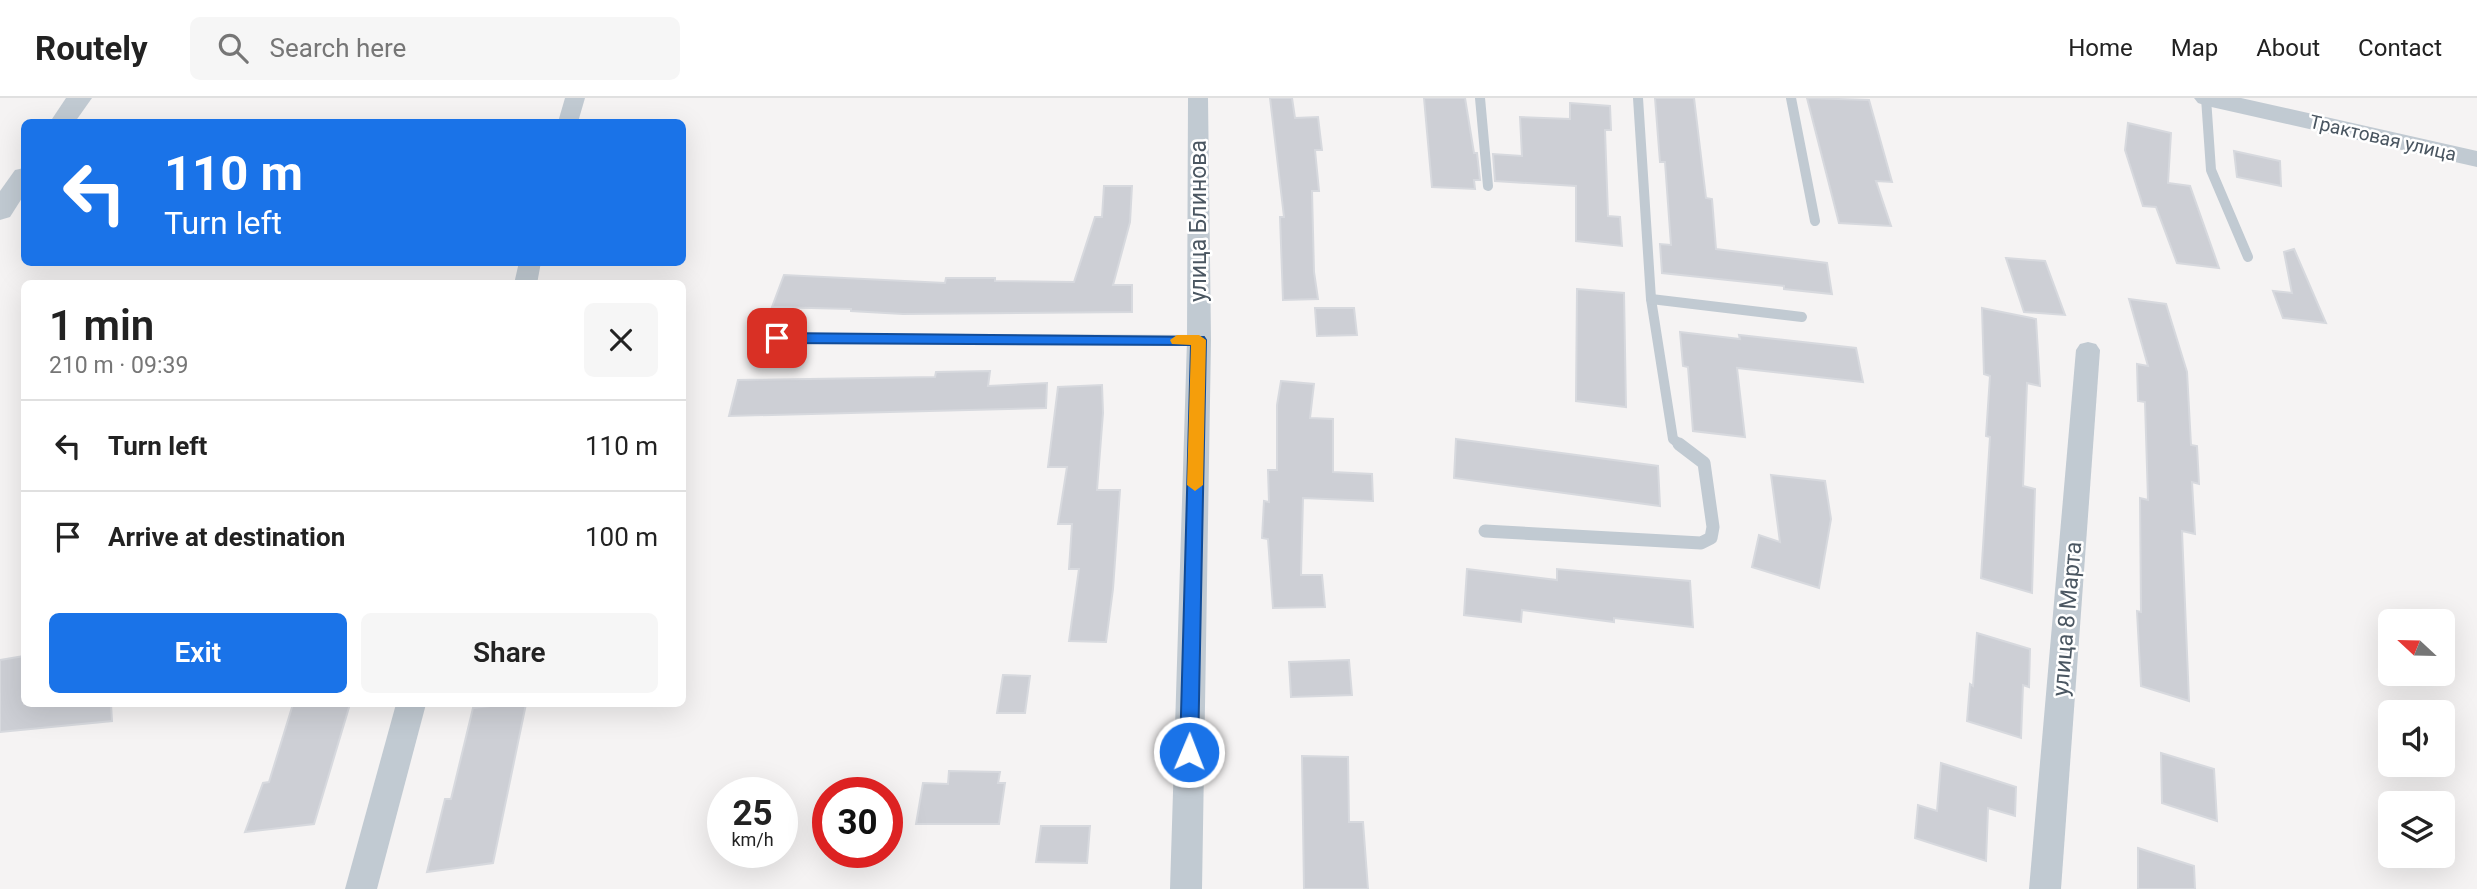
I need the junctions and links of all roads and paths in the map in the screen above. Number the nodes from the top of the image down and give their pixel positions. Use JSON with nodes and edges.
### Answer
{"nodes":[{"id":1,"x":79,"y":98,"type":"edge"},
{"id":2,"x":575,"y":98,"type":"edge"},
{"id":3,"x":1198,"y":98,"type":"edge"},
{"id":4,"x":1480,"y":98,"type":"edge"},
{"id":5,"x":1639,"y":98,"type":"edge"},
{"id":6,"x":1791,"y":98,"type":"edge"},
{"id":7,"x":2206,"y":98,"type":"edge"},
{"id":8,"x":64,"y":119,"type":"edge"},
{"id":9,"x":569,"y":119,"type":"edge"},
{"id":10,"x":2477,"y":159,"type":"edge"},
{"id":11,"x":21,"y":180,"type":"edge"},
{"id":12,"x":1488,"y":186,"type":"dead end"},
{"id":13,"x":0,"y":211,"type":"edge"},
{"id":14,"x":1815,"y":221,"type":"dead end"},
{"id":15,"x":2248,"y":257,"type":"dead end"},
{"id":16,"x":1651,"y":299,"type":"junction"},
{"id":17,"x":1802,"y":317,"type":"dead end"},
{"id":18,"x":777,"y":338,"type":"dead end"},
{"id":19,"x":1199,"y":340,"type":"junction"},
{"id":20,"x":2088,"y":350,"type":"dead end"},
{"id":21,"x":1485,"y":531,"type":"dead end"},
{"id":22,"x":410,"y":707,"type":"edge"},
{"id":23,"x":361,"y":889,"type":"edge"},
{"id":24,"x":1186,"y":889,"type":"edge"},
{"id":25,"x":2045,"y":889,"type":"edge"}],
"edges":[{"from":1,"to":8,"type":"street"},
{"from":2,"to":9,"type":"street"},
{"from":3,"to":19,"type":"street","name":"улица Блинова"},
{"from":4,"to":12,"type":"lane"},
{"from":5,"to":16,"type":"lane"},
{"from":6,"to":14,"type":"lane"},
{"from":7,"to":10,"type":"street","name":"Трактовая улица"},
{"from":7,"to":15,"type":"lane"},
{"from":11,"to":13,"type":"street"},
{"from":16,"to":17,"type":"lane"},
{"from":16,"to":21,"type":"lane"},
{"from":18,"to":19,"type":"lane"},
{"from":19,"to":24,"type":"street","name":"улица Блинова"},
{"from":20,"to":25,"type":"street","name":"улица 8 Марта"},
{"from":22,"to":23,"type":"street"}]}
